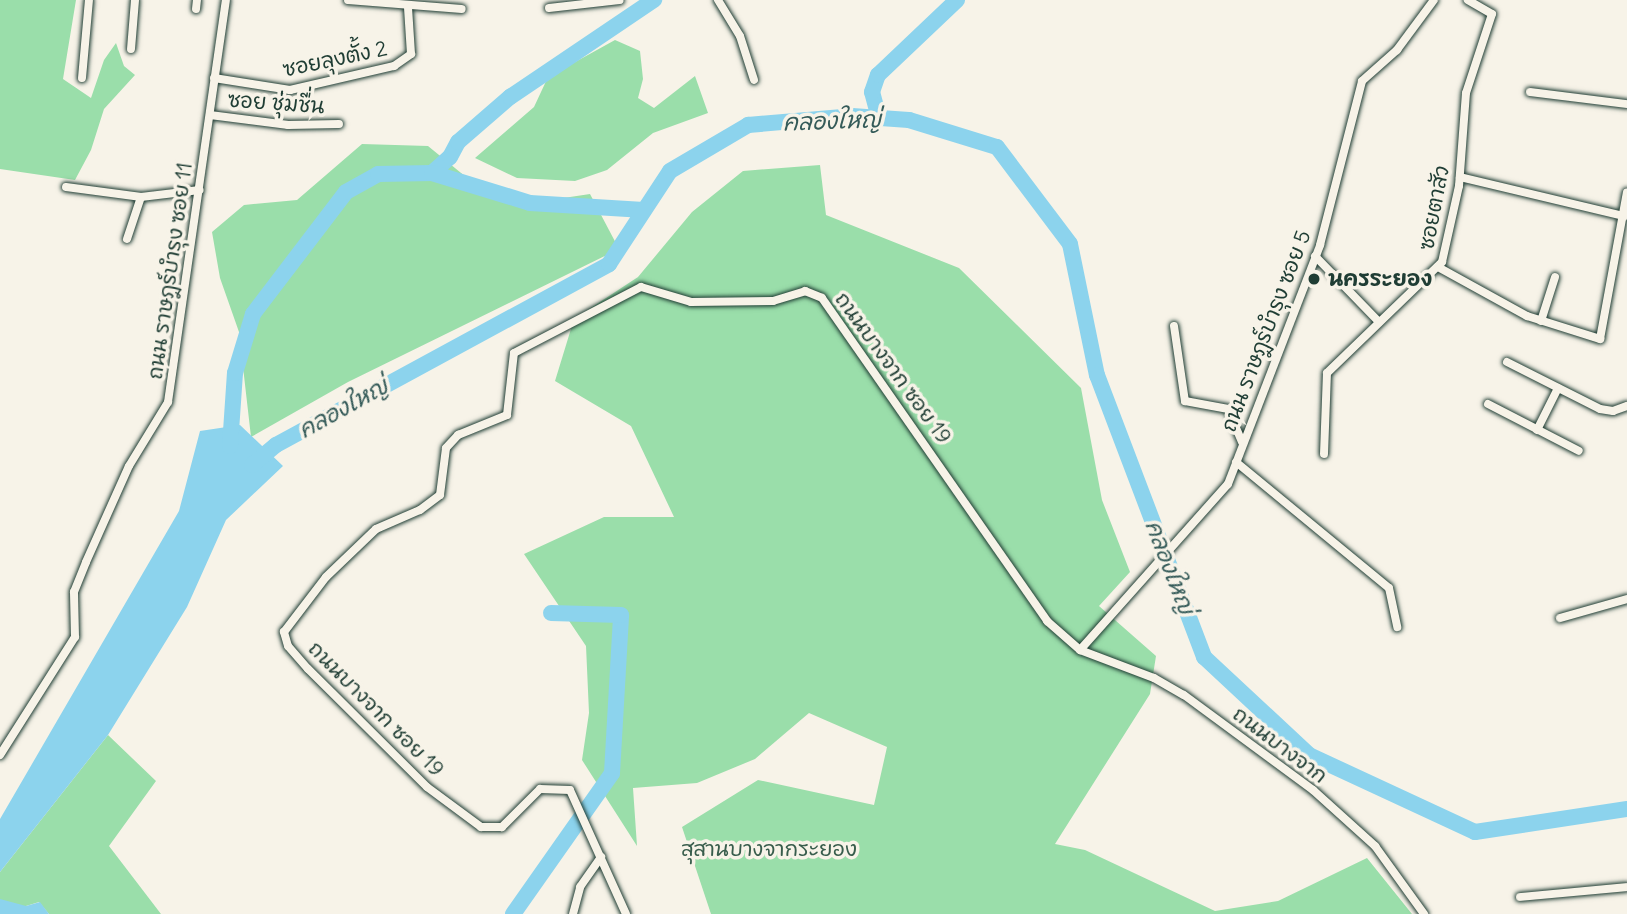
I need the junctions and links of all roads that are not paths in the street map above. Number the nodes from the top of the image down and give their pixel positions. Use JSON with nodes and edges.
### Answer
{"nodes":[{"id":1,"x":89,"y":0,"type":"edge"},
{"id":2,"x":135,"y":0,"type":"edge"},
{"id":3,"x":226,"y":0,"type":"edge"},
{"id":4,"x":348,"y":0,"type":"edge"},
{"id":5,"x":620,"y":0,"type":"edge"},
{"id":6,"x":718,"y":0,"type":"edge"},
{"id":7,"x":1434,"y":0,"type":"edge"},
{"id":8,"x":1468,"y":0,"type":"edge"},
{"id":9,"x":408,"y":7,"type":"junction"},
{"id":10,"x":549,"y":8,"type":"dead end"},
{"id":11,"x":462,"y":9,"type":"dead end"},
{"id":12,"x":131,"y":49,"type":"dead end"},
{"id":13,"x":82,"y":78,"type":"dead end"},
{"id":14,"x":214,"y":78,"type":"junction"},
{"id":15,"x":754,"y":80,"type":"dead end"},
{"id":16,"x":1530,"y":92,"type":"dead end"},
{"id":17,"x":1627,"y":104,"type":"edge"},
{"id":18,"x":210,"y":115,"type":"junction"},
{"id":19,"x":339,"y":124,"type":"dead end"},
{"id":20,"x":1460,"y":177,"type":"junction"},
{"id":21,"x":66,"y":187,"type":"dead end"},
{"id":22,"x":200,"y":190,"type":"junction"},
{"id":23,"x":1627,"y":192,"type":"edge"},
{"id":24,"x":141,"y":197,"type":"junction"},
{"id":25,"x":1624,"y":216,"type":"edge"},
{"id":26,"x":127,"y":239,"type":"dead end"},
{"id":27,"x":1315,"y":256,"type":"junction"},
{"id":28,"x":1438,"y":267,"type":"junction"},
{"id":29,"x":1555,"y":277,"type":"dead end"},
{"id":30,"x":1542,"y":321,"type":"junction"},
{"id":31,"x":1379,"y":322,"type":"junction"},
{"id":32,"x":1174,"y":326,"type":"dead end"},
{"id":33,"x":1507,"y":362,"type":"dead end"},
{"id":34,"x":1558,"y":388,"type":"junction"},
{"id":35,"x":1488,"y":404,"type":"dead end"},
{"id":36,"x":1627,"y":406,"type":"edge"},
{"id":37,"x":1537,"y":430,"type":"junction"},
{"id":38,"x":1242,"y":442,"type":"junction"},
{"id":39,"x":1579,"y":452,"type":"dead end"},
{"id":40,"x":1324,"y":454,"type":"dead end"},
{"id":41,"x":1236,"y":462,"type":"junction"},
{"id":42,"x":1627,"y":599,"type":"edge"},
{"id":43,"x":1560,"y":618,"type":"dead end"},
{"id":44,"x":1397,"y":627,"type":"dead end"},
{"id":45,"x":1080,"y":650,"type":"junction"},
{"id":46,"x":0,"y":755,"type":"edge"},
{"id":47,"x":601,"y":857,"type":"junction"},
{"id":48,"x":1627,"y":887,"type":"edge"},
{"id":49,"x":1520,"y":897,"type":"dead end"},
{"id":50,"x":573,"y":914,"type":"edge"},
{"id":51,"x":626,"y":914,"type":"edge"},
{"id":52,"x":1424,"y":914,"type":"edge"}],
"edges":[{"from":1,"to":13,"type":"street"},
{"from":2,"to":12,"type":"street"},
{"from":3,"to":14,"type":"street","name":"ถนน ราษฎร์บำรุง ซอย 11"},
{"from":4,"to":9,"type":"street"},
{"from":5,"to":10,"type":"street"},
{"from":6,"to":15,"type":"street"},
{"from":7,"to":27,"type":"street","name":"ถนน ราษฎร์บำรุง ซอย 5"},
{"from":8,"to":20,"type":"street","name":"ซอยตาสัว"},
{"from":9,"to":11,"type":"street"},
{"from":9,"to":14,"type":"street","name":"ซอยลุงตั้ง 2"},
{"from":14,"to":18,"type":"street","name":"ถนน ราษฎร์บำรุง ซอย 11"},
{"from":16,"to":17,"type":"street"},
{"from":18,"to":19,"type":"street","name":"ซอย ชุ่มชื่น"},
{"from":18,"to":22,"type":"street","name":"ถนน ราษฎร์บำรุง ซอย 11"},
{"from":20,"to":25,"type":"street"},
{"from":20,"to":28,"type":"street","name":"ซอยตาสัว"},
{"from":21,"to":24,"type":"street"},
{"from":22,"to":24,"type":"street"},
{"from":22,"to":46,"type":"street","name":"ถนน ราษฎร์บำรุง ซอย 11"},
{"from":23,"to":25,"type":"street"},
{"from":24,"to":26,"type":"street"},
{"from":25,"to":30,"type":"street"},
{"from":27,"to":31,"type":"street"},
{"from":27,"to":38,"type":"street","name":"ถนน ราษฎร์บำรุง ซอย 5"},
{"from":28,"to":30,"type":"street"},
{"from":28,"to":31,"type":"street","name":"ซอยตาสัว"},
{"from":29,"to":30,"type":"street"},
{"from":31,"to":40,"type":"street","name":"ซอยตาสัว"},
{"from":32,"to":38,"type":"street"},
{"from":33,"to":34,"type":"street"},
{"from":34,"to":36,"type":"street"},
{"from":34,"to":37,"type":"street"},
{"from":35,"to":37,"type":"street"},
{"from":37,"to":39,"type":"street"},
{"from":38,"to":41,"type":"street","name":"ถนน ราษฎร์บำรุง ซอย 5"},
{"from":41,"to":44,"type":"street"},
{"from":41,"to":45,"type":"street","name":"ถนน ราษฎร์บำรุง ซอย 5"},
{"from":42,"to":43,"type":"street"},
{"from":45,"to":47,"type":"street","name":"ถนนบางจาก ซอย 19"},
{"from":45,"to":52,"type":"street","name":"ถนนบางจาก"},
{"from":47,"to":50,"type":"street"},
{"from":47,"to":51,"type":"street","name":"ถนนบางจาก ซอย 19"},
{"from":48,"to":49,"type":"street"}]}
